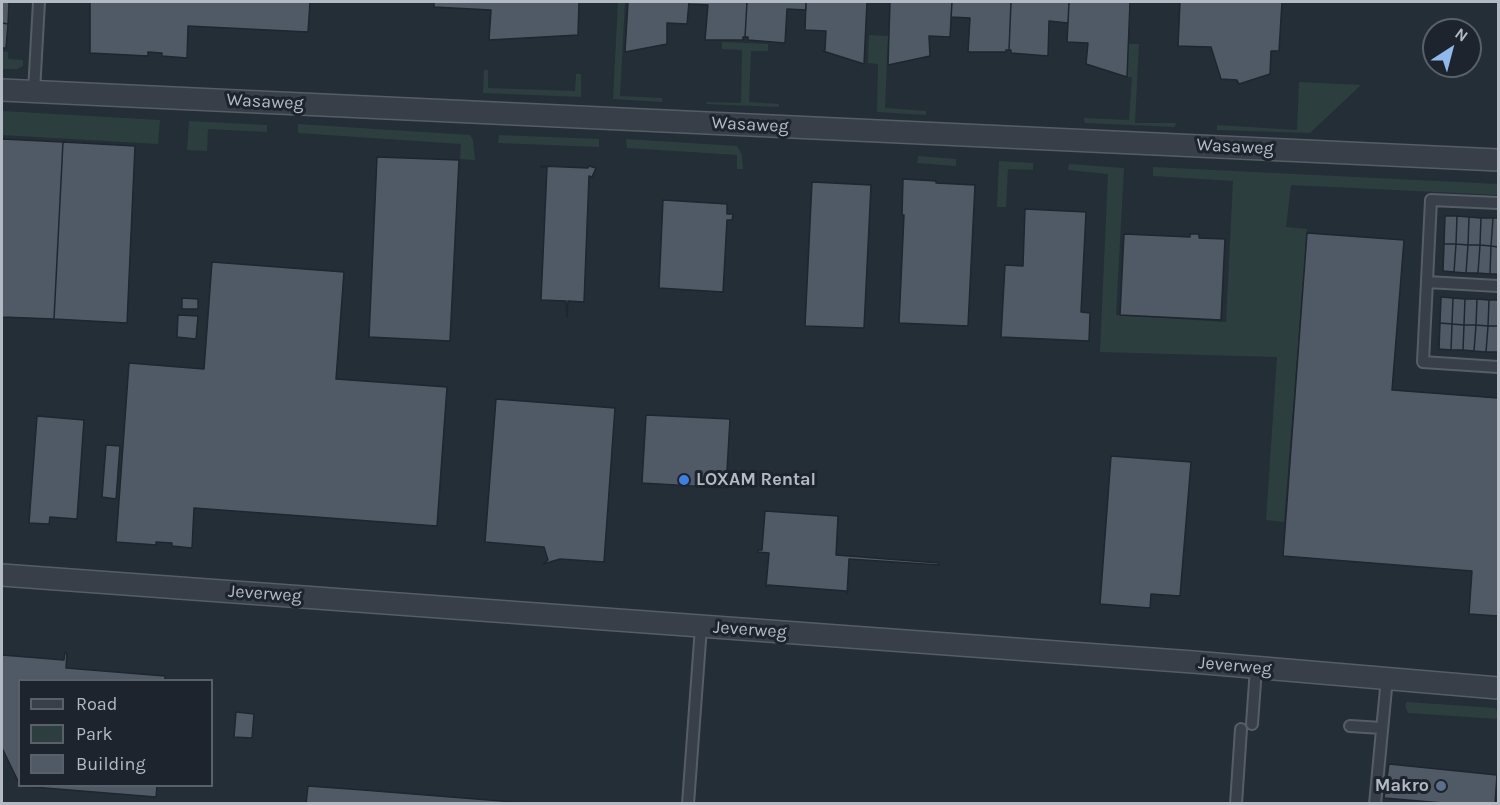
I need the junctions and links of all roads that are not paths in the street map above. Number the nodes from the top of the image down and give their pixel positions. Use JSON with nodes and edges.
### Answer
{"nodes":[{"id":1,"x":39,"y":2,"type":"edge"},
{"id":2,"x":2,"y":90,"type":"edge"},
{"id":3,"x":34,"y":91,"type":"junction"},
{"id":4,"x":1498,"y":160,"type":"edge"},
{"id":5,"x":1498,"y":203,"type":"edge"},
{"id":6,"x":1427,"y":282,"type":"junction"},
{"id":7,"x":1498,"y":286,"type":"edge"},
{"id":8,"x":1498,"y":366,"type":"edge"},
{"id":9,"x":2,"y":575,"type":"edge"},
{"id":10,"x":701,"y":627,"type":"junction"},
{"id":11,"x":1256,"y":668,"type":"junction"},
{"id":12,"x":1387,"y":678,"type":"junction"},
{"id":13,"x":1498,"y":687,"type":"edge"},
{"id":14,"x":1252,"y":724,"type":"dead end"},
{"id":15,"x":1350,"y":726,"type":"dead end"},
{"id":16,"x":1382,"y":728,"type":"junction"},
{"id":17,"x":1241,"y":729,"type":"dead end"},
{"id":18,"x":688,"y":804,"type":"edge"},
{"id":19,"x":1236,"y":804,"type":"edge"},
{"id":20,"x":1375,"y":804,"type":"edge"}],
"edges":[{"from":1,"to":3,"type":"lane"},
{"from":2,"to":3,"type":"street","name":"Wasaweg"},
{"from":3,"to":4,"type":"street","name":"Wasaweg"},
{"from":5,"to":6,"type":"lane"},
{"from":6,"to":7,"type":"lane"},
{"from":6,"to":8,"type":"lane"},
{"from":9,"to":10,"type":"street","name":"Jeverweg"},
{"from":10,"to":11,"type":"street","name":"Jeverweg"},
{"from":10,"to":18,"type":"lane"},
{"from":11,"to":12,"type":"street","name":"Jeverweg"},
{"from":11,"to":14,"type":"lane"},
{"from":12,"to":13,"type":"street","name":"Jeverweg"},
{"from":12,"to":16,"type":"lane"},
{"from":15,"to":16,"type":"lane"},
{"from":16,"to":20,"type":"lane"},
{"from":17,"to":19,"type":"lane"}]}
